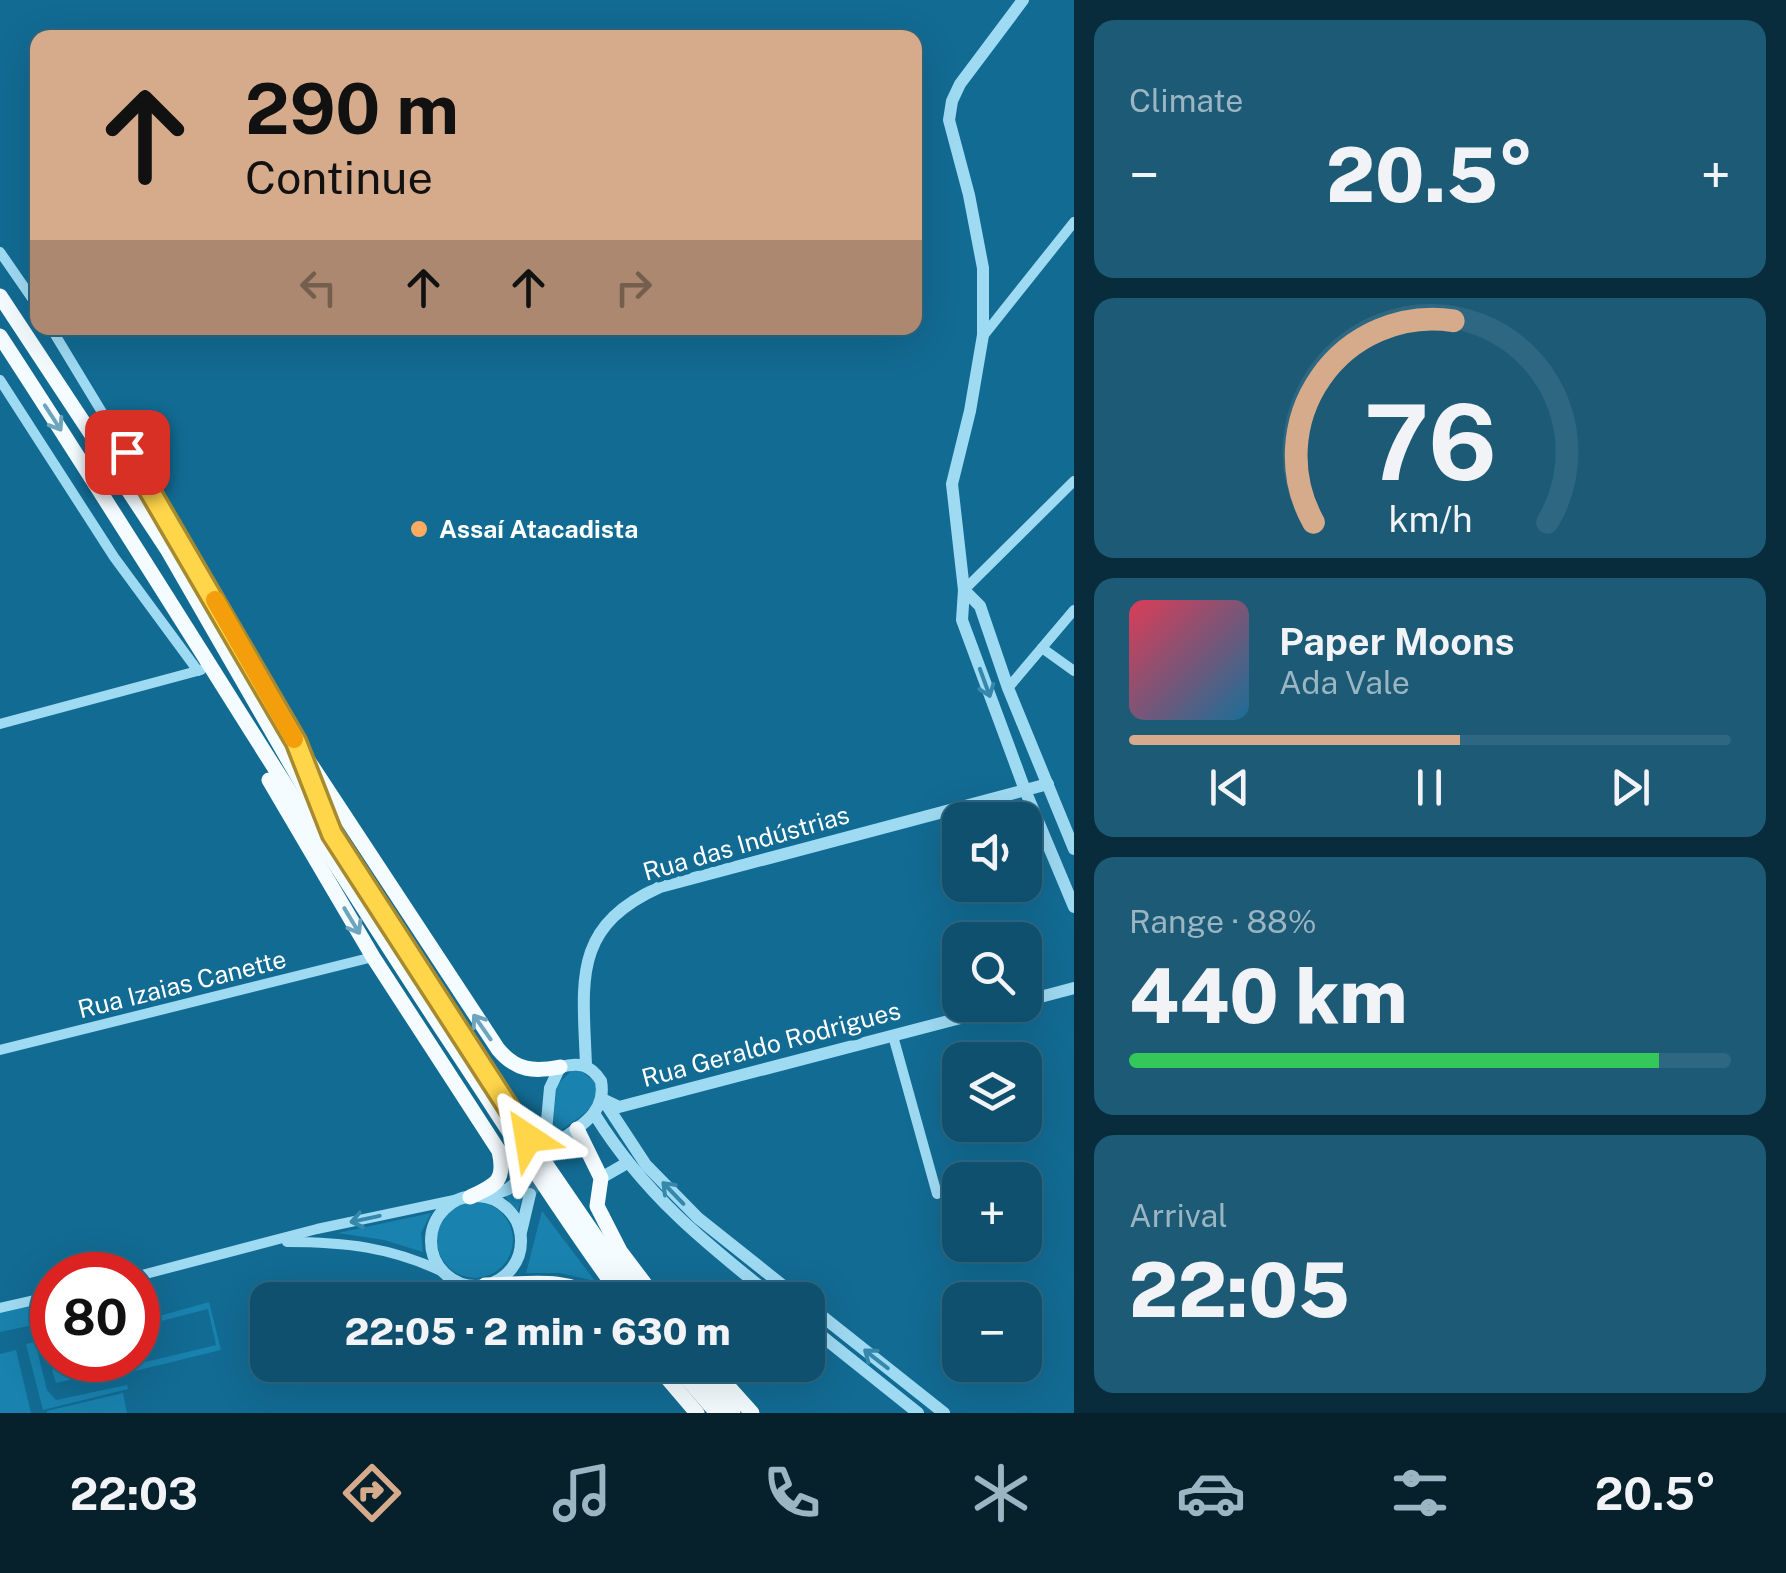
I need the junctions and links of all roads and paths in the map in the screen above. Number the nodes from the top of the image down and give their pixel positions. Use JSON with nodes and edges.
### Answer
{"nodes":[{"id":1,"x":1023,"y":0,"type":"edge"},
{"id":2,"x":1074,"y":222,"type":"edge"},
{"id":3,"x":0,"y":252,"type":"edge"},
{"id":4,"x":0,"y":296,"type":"edge"},
{"id":5,"x":30,"y":296,"type":"edge"},
{"id":6,"x":55,"y":335,"type":"edge"},
{"id":7,"x":0,"y":336,"type":"edge"},
{"id":8,"x":983,"y":336,"type":"junction"},
{"id":9,"x":0,"y":380,"type":"edge"},
{"id":10,"x":1074,"y":481,"type":"edge"},
{"id":11,"x":148,"y":523,"type":"junction"},
{"id":12,"x":200,"y":574,"type":"junction"},
{"id":13,"x":964,"y":590,"type":"junction"},
{"id":14,"x":1074,"y":610,"type":"edge"},
{"id":15,"x":1042,"y":648,"type":"junction"},
{"id":16,"x":205,"y":670,"type":"junction"},
{"id":17,"x":1074,"y":670,"type":"edge"},
{"id":18,"x":1008,"y":688,"type":"junction"},
{"id":19,"x":238,"y":713,"type":"junction"},
{"id":20,"x":0,"y":724,"type":"edge"},
{"id":21,"x":296,"y":742,"type":"junction"},
{"id":22,"x":1048,"y":784,"type":"junction"},
{"id":23,"x":1025,"y":790,"type":"junction"},
{"id":24,"x":332,"y":834,"type":"junction"},
{"id":25,"x":1073,"y":844,"type":"edge"},
{"id":26,"x":1074,"y":907,"type":"edge"},
{"id":27,"x":373,"y":957,"type":"junction"},
{"id":28,"x":1074,"y":988,"type":"edge"},
{"id":29,"x":1042,"y":996,"type":"edge"},
{"id":30,"x":945,"y":1022,"type":"edge"},
{"id":31,"x":892,"y":1036,"type":"junction"},
{"id":32,"x":0,"y":1050,"type":"edge"},
{"id":33,"x":586,"y":1066,"type":"junction"},
{"id":34,"x":560,"y":1067,"type":"junction"},
{"id":35,"x":602,"y":1099,"type":"junction"},
{"id":36,"x":595,"y":1114,"type":"junction"},
{"id":37,"x":577,"y":1129,"type":"junction"},
{"id":38,"x":546,"y":1131,"type":"tunnel mouth"},
{"id":39,"x":559,"y":1142,"type":"tunnel mouth"},
{"id":40,"x":627,"y":1163,"type":"junction"},
{"id":41,"x":523,"y":1177,"type":"tunnel mouth"},
{"id":42,"x":602,"y":1178,"type":"junction"},
{"id":43,"x":530,"y":1194,"type":"tunnel mouth"},
{"id":44,"x":937,"y":1194,"type":"dead end"},
{"id":45,"x":472,"y":1198,"type":"junction"},
{"id":46,"x":708,"y":1226,"type":"junction"},
{"id":47,"x":692,"y":1232,"type":"junction"},
{"id":48,"x":520,"y":1235,"type":"junction"},
{"id":49,"x":272,"y":1242,"type":"junction"},
{"id":50,"x":160,"y":1270,"type":"edge"},
{"id":51,"x":443,"y":1272,"type":"junction"},
{"id":52,"x":459,"y":1282,"type":"edge"},
{"id":53,"x":492,"y":1282,"type":"edge"},
{"id":54,"x":612,"y":1282,"type":"edge"},
{"id":55,"x":626,"y":1282,"type":"edge"},
{"id":56,"x":644,"y":1282,"type":"edge"},
{"id":57,"x":754,"y":1282,"type":"edge"},
{"id":58,"x":778,"y":1282,"type":"edge"},
{"id":59,"x":30,"y":1301,"type":"edge"},
{"id":60,"x":0,"y":1308,"type":"edge"},
{"id":61,"x":825,"y":1318,"type":"edge"},
{"id":62,"x":825,"y":1339,"type":"edge"},
{"id":63,"x":670,"y":1382,"type":"edge"},
{"id":64,"x":690,"y":1382,"type":"edge"},
{"id":65,"x":705,"y":1382,"type":"edge"},
{"id":66,"x":724,"y":1382,"type":"edge"},
{"id":67,"x":696,"y":1413,"type":"edge"},
{"id":68,"x":717,"y":1413,"type":"edge"},
{"id":69,"x":733,"y":1413,"type":"edge"},
{"id":70,"x":752,"y":1413,"type":"edge"},
{"id":71,"x":918,"y":1413,"type":"edge"},
{"id":72,"x":944,"y":1413,"type":"edge"}],
"edges":[{"from":1,"to":8,"type":"street"},
{"from":2,"to":8,"type":"street"},
{"from":3,"to":5,"type":"street"},
{"from":4,"to":11,"type":"highway"},
{"from":6,"to":12,"type":"street"},
{"from":7,"to":16,"type":"highway","one_way":true},
{"from":8,"to":13,"type":"street"},
{"from":9,"to":16,"type":"street"},
{"from":10,"to":13,"type":"street"},
{"from":11,"to":12,"type":"highway"},
{"from":11,"to":24,"type":"highway"},
{"from":12,"to":21,"type":"highway"},
{"from":13,"to":18,"type":"street"},
{"from":13,"to":23,"type":"street","one_way":true},
{"from":14,"to":15,"type":"street"},
{"from":15,"to":17,"type":"street"},
{"from":15,"to":18,"type":"street"},
{"from":16,"to":19,"type":"highway"},
{"from":16,"to":20,"type":"street"},
{"from":18,"to":22,"type":"street"},
{"from":19,"to":27,"type":"highway","one_way":true},
{"from":19,"to":54,"type":"highway"},
{"from":21,"to":24,"type":"highway"},
{"from":34,"to":21,"type":"highway","one_way":true},
{"from":22,"to":23,"type":"street","name":"Rua das Indústrias"},
{"from":22,"to":25,"type":"street"},
{"from":23,"to":26,"type":"street"},
{"from":23,"to":33,"type":"street","name":"Rua das Indústrias"},
{"from":24,"to":55,"type":"highway"},
{"from":27,"to":32,"type":"street","name":"Rua Izaias Canette"},
{"from":27,"to":45,"type":"highway"},
{"from":28,"to":29,"type":"street"},
{"from":30,"to":31,"type":"street","name":"Rua Geraldo Rodrigues"},
{"from":31,"to":35,"type":"street","name":"Rua Geraldo Rodrigues"},
{"from":31,"to":44,"type":"street"},
{"from":33,"to":34,"type":"street"},
{"from":33,"to":35,"type":"street"},
{"from":34,"to":38,"type":"street"},
{"from":35,"to":36,"type":"street"},
{"from":46,"to":35,"type":"street","one_way":true},
{"from":36,"to":37,"type":"street"},
{"from":36,"to":40,"type":"street"},
{"from":37,"to":39,"type":"street"},
{"from":37,"to":42,"type":"highway"},
{"from":40,"to":42,"type":"street"},
{"from":40,"to":47,"type":"street"},
{"from":41,"to":45,"type":"street"},
{"from":42,"to":56,"type":"highway"},
{"from":43,"to":48,"type":"street"},
{"from":45,"to":48,"type":"street"},
{"from":45,"to":49,"type":"street","one_way":true},
{"from":45,"to":51,"type":"street"},
{"from":46,"to":47,"type":"street"},
{"from":46,"to":58,"type":"street"},
{"from":47,"to":57,"type":"street"},
{"from":48,"to":53,"type":"street"},
{"from":49,"to":50,"type":"street"},
{"from":49,"to":51,"type":"street"},
{"from":51,"to":52,"type":"street"},
{"from":59,"to":60,"type":"street"},
{"from":72,"to":61,"type":"street","one_way":true},
{"from":62,"to":71,"type":"street"},
{"from":63,"to":67,"type":"highway"},
{"from":64,"to":68,"type":"highway"},
{"from":65,"to":69,"type":"highway"},
{"from":66,"to":70,"type":"highway"}]}
